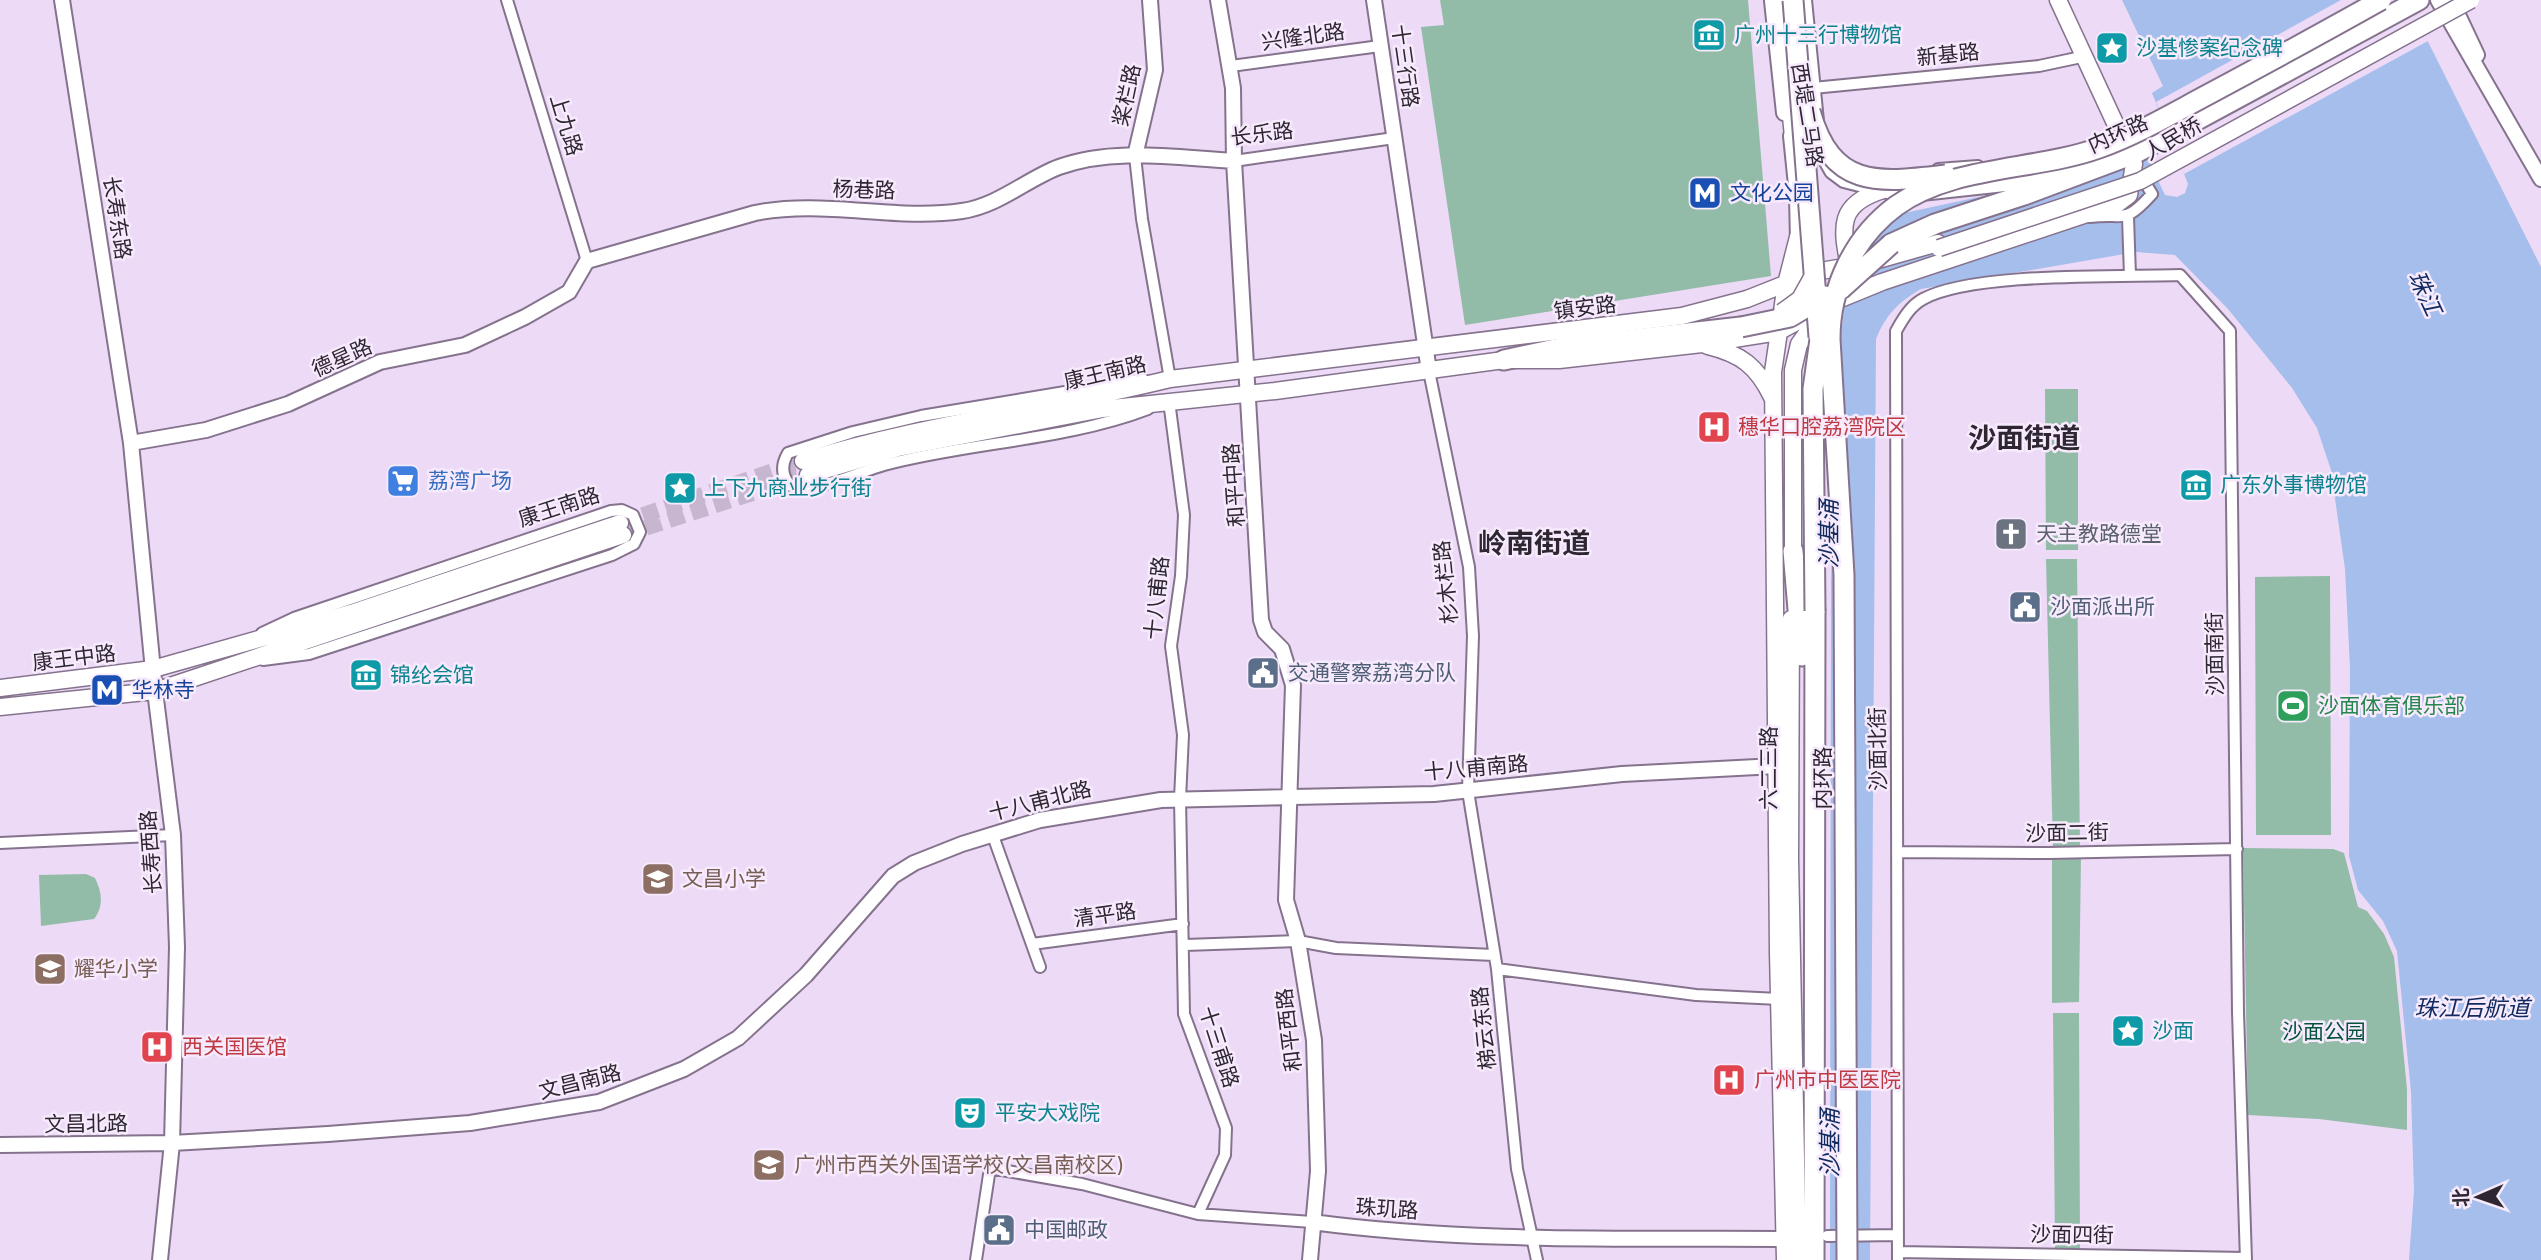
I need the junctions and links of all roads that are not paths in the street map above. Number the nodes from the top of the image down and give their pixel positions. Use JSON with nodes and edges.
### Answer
{"nodes":[{"id":1,"x":62,"y":0,"type":"edge"},
{"id":2,"x":507,"y":0,"type":"edge"},
{"id":3,"x":1150,"y":0,"type":"edge"},
{"id":4,"x":1218,"y":0,"type":"edge"},
{"id":5,"x":1374,"y":0,"type":"edge"},
{"id":6,"x":1772,"y":0,"type":"edge"},
{"id":7,"x":1779,"y":0,"type":"edge"},
{"id":8,"x":1787,"y":0,"type":"edge"},
{"id":9,"x":1793,"y":0,"type":"edge"},
{"id":10,"x":1802,"y":0,"type":"edge"},
{"id":11,"x":2058,"y":0,"type":"edge"},
{"id":12,"x":2381,"y":0,"type":"edge"},
{"id":13,"x":2419,"y":0,"type":"edge"},
{"id":14,"x":2438,"y":0,"type":"edge"},
{"id":15,"x":2451,"y":0,"type":"edge"},
{"id":16,"x":2471,"y":0,"type":"edge"},
{"id":17,"x":1380,"y":46,"type":"junction"},
{"id":18,"x":2086,"y":56,"type":"junction"},
{"id":19,"x":1231,"y":66,"type":"junction"},
{"id":20,"x":2486,"y":79,"type":"junction"},
{"id":21,"x":1813,"y":88,"type":"junction"},
{"id":22,"x":1812,"y":111,"type":"junction"},
{"id":23,"x":2111,"y":117,"type":"junction"},
{"id":24,"x":1394,"y":138,"type":"junction"},
{"id":25,"x":1794,"y":146,"type":"junction"},
{"id":26,"x":2128,"y":154,"type":"junction"},
{"id":27,"x":1135,"y":156,"type":"junction"},
{"id":28,"x":1234,"y":160,"type":"junction"},
{"id":29,"x":2045,"y":162,"type":"junction"},
{"id":30,"x":2541,"y":179,"type":"edge"},
{"id":31,"x":1884,"y":190,"type":"junction"},
{"id":32,"x":2128,"y":217,"type":"junction"},
{"id":33,"x":2073,"y":219,"type":"junction"},
{"id":34,"x":1798,"y":237,"type":"junction"},
{"id":35,"x":1891,"y":244,"type":"junction"},
{"id":36,"x":587,"y":261,"type":"junction"},
{"id":37,"x":1849,"y":266,"type":"junction"},
{"id":38,"x":2130,"y":274,"type":"junction"},
{"id":39,"x":1794,"y":283,"type":"junction"},
{"id":40,"x":1971,"y":284,"type":"joint"},
{"id":41,"x":1859,"y":286,"type":"junction"},
{"id":42,"x":1843,"y":296,"type":"junction"},
{"id":43,"x":1747,"y":299,"type":"junction"},
{"id":44,"x":1741,"y":327,"type":"junction"},
{"id":45,"x":1778,"y":332,"type":"junction"},
{"id":46,"x":1702,"y":344,"type":"junction"},
{"id":47,"x":1425,"y":348,"type":"junction"},
{"id":48,"x":1504,"y":360,"type":"junction"},
{"id":49,"x":1247,"y":369,"type":"junction"},
{"id":50,"x":1429,"y":371,"type":"junction"},
{"id":51,"x":1170,"y":379,"type":"junction"},
{"id":52,"x":1248,"y":394,"type":"junction"},
{"id":53,"x":1773,"y":399,"type":"junction"},
{"id":54,"x":1170,"y":401,"type":"junction"},
{"id":55,"x":1773,"y":433,"type":"junction"},
{"id":56,"x":1791,"y":434,"type":"junction"},
{"id":57,"x":131,"y":443,"type":"junction"},
{"id":58,"x":1840,"y":503,"type":"junction"},
{"id":59,"x":1793,"y":551,"type":"junction"},
{"id":60,"x":247,"y":641,"type":"junction"},
{"id":61,"x":251,"y":662,"type":"junction"},
{"id":62,"x":153,"y":669,"type":"junction"},
{"id":63,"x":0,"y":688,"type":"edge"},
{"id":64,"x":155,"y":691,"type":"junction"},
{"id":65,"x":0,"y":707,"type":"edge"},
{"id":66,"x":1776,"y":766,"type":"junction"},
{"id":67,"x":1468,"y":791,"type":"junction"},
{"id":68,"x":1290,"y":798,"type":"junction"},
{"id":69,"x":1180,"y":799,"type":"junction"},
{"id":70,"x":992,"y":833,"type":"junction"},
{"id":71,"x":173,"y":835,"type":"junction"},
{"id":72,"x":0,"y":843,"type":"edge"},
{"id":73,"x":2237,"y":849,"type":"junction"},
{"id":74,"x":1898,"y":852,"type":"junction"},
{"id":75,"x":914,"y":863,"type":"joint"},
{"id":76,"x":1813,"y":891,"type":"junction"},
{"id":77,"x":1183,"y":924,"type":"junction"},
{"id":78,"x":1298,"y":942,"type":"junction"},
{"id":79,"x":1032,"y":944,"type":"junction"},
{"id":80,"x":1185,"y":945,"type":"junction"},
{"id":81,"x":1494,"y":955,"type":"junction"},
{"id":82,"x":1040,"y":967,"type":"dead end"},
{"id":83,"x":1497,"y":969,"type":"junction"},
{"id":84,"x":1779,"y":999,"type":"junction"},
{"id":85,"x":172,"y":1143,"type":"junction"},
{"id":86,"x":0,"y":1145,"type":"edge"},
{"id":87,"x":1198,"y":1214,"type":"junction"},
{"id":88,"x":1312,"y":1222,"type":"junction"},
{"id":89,"x":1898,"y":1235,"type":"junction"},
{"id":90,"x":1828,"y":1236,"type":"dead end"},
{"id":91,"x":1533,"y":1238,"type":"junction"},
{"id":92,"x":1785,"y":1239,"type":"junction"},
{"id":93,"x":1898,"y":1256,"type":"edge"},
{"id":94,"x":2246,"y":1259,"type":"edge"},
{"id":95,"x":160,"y":1260,"type":"edge"},
{"id":96,"x":976,"y":1260,"type":"edge"},
{"id":97,"x":1310,"y":1260,"type":"edge"},
{"id":98,"x":1536,"y":1260,"type":"edge"},
{"id":99,"x":1785,"y":1260,"type":"edge"},
{"id":100,"x":1798,"y":1260,"type":"edge"},
{"id":101,"x":1814,"y":1260,"type":"edge"},
{"id":102,"x":1847,"y":1260,"type":"edge"}],
"edges":[{"from":1,"to":57,"type":"street","name":"长寿东路"},
{"from":2,"to":36,"type":"street","name":"上九路"},
{"from":3,"to":27,"type":"street","name":"桨栏路"},
{"from":4,"to":19,"type":"street","name":"和平中路"},
{"from":5,"to":17,"type":"street","name":"十三行路"},
{"from":6,"to":25,"type":"street","name":"西堤二马路"},
{"from":7,"to":25,"type":"main road"},
{"from":8,"to":25,"type":"street"},
{"from":9,"to":58,"type":"highway","bridge":true},
{"from":10,"to":21,"type":"street","name":"西堤二马路"},
{"from":10,"to":22,"type":"main road"},
{"from":11,"to":18,"type":"main road"},
{"from":12,"to":29,"type":"highway","name":"内环路","bridge":true},
{"from":13,"to":26,"type":"highway","name":"内环路"},
{"from":14,"to":20,"type":"street"},
{"from":15,"to":20,"type":"street"},
{"from":15,"to":37,"type":"main road","name":"人民桥","bridge":true},
{"from":16,"to":41,"type":"main road","name":"人民桥","bridge":true},
{"from":17,"to":19,"type":"street","name":"兴隆北路"},
{"from":17,"to":24,"type":"street","name":"十三行路"},
{"from":18,"to":21,"type":"street","name":"新基路"},
{"from":18,"to":23,"type":"main road"},
{"from":19,"to":28,"type":"street","name":"和平中路"},
{"from":20,"to":30,"type":"street"},
{"from":21,"to":22,"type":"street","name":"西堤二马路"},
{"from":22,"to":23,"type":"street"},
{"from":22,"to":29,"type":"highway","bridge":true},
{"from":22,"to":31,"type":"street","name":"西堤二马路"},
{"from":22,"to":44,"type":"main road","bridge":true},
{"from":23,"to":26,"type":"main road"},
{"from":23,"to":31,"type":"street"},
{"from":24,"to":28,"type":"street","name":"长乐路"},
{"from":24,"to":47,"type":"street"},
{"from":25,"to":34,"type":"street","name":"西堤二马路"},
{"from":26,"to":32,"type":"street"},
{"from":26,"to":33,"type":"main road"},
{"from":26,"to":35,"type":"highway","name":"内环路"},
{"from":27,"to":28,"type":"street","name":"长乐路"},
{"from":27,"to":36,"type":"street","name":"杨巷路"},
{"from":27,"to":51,"type":"street"},
{"from":28,"to":49,"type":"street","name":"和平中路"},
{"from":29,"to":58,"type":"highway","name":"内环路","bridge":true},
{"from":31,"to":37,"type":"main road"},
{"from":32,"to":33,"type":"street"},
{"from":32,"to":38,"type":"street"},
{"from":33,"to":41,"type":"main road"},
{"from":34,"to":39,"type":"main road","name":"六二三路"},
{"from":34,"to":43,"type":"main road"},
{"from":35,"to":44,"type":"highway","bridge":true},
{"from":35,"to":76,"type":"highway","name":"内环路","bridge":true},
{"from":36,"to":57,"type":"street","name":"德星路"},
{"from":37,"to":39,"type":"main road","name":"人民桥"},
{"from":38,"to":40,"type":"street","name":"沙面南街"},
{"from":38,"to":73,"type":"street","name":"沙面南街"},
{"from":39,"to":42,"type":"street"},
{"from":39,"to":43,"type":"main road","name":"镇安路"},
{"from":39,"to":45,"type":"main road","name":"六二三路"},
{"from":40,"to":74,"type":"street","name":"沙面北街"},
{"from":41,"to":42,"type":"main road","name":"人民桥"},
{"from":42,"to":45,"type":"main road"},
{"from":42,"to":56,"type":"main road","name":"六二三路"},
{"from":43,"to":47,"type":"main road","name":"镇安路"},
{"from":44,"to":48,"type":"highway"},
{"from":45,"to":46,"type":"main road"},
{"from":45,"to":53,"type":"main road","name":"六二三路"},
{"from":46,"to":48,"type":"main road"},
{"from":46,"to":53,"type":"main road"},
{"from":47,"to":49,"type":"main road","name":"康王南路"},
{"from":47,"to":50,"type":"street"},
{"from":48,"to":50,"type":"main road"},
{"from":49,"to":51,"type":"main road","name":"康王南路"},
{"from":49,"to":52,"type":"street","name":"和平中路"},
{"from":50,"to":52,"type":"main road","name":"康王南路"},
{"from":50,"to":67,"type":"street","name":"杉木栏路"},
{"from":51,"to":54,"type":"main road","name":"康王南路"},
{"from":51,"to":54,"type":"street","name":"康王南路"},
{"from":52,"to":54,"type":"main road","name":"康王南路"},
{"from":52,"to":68,"type":"street","name":"和平中路"},
{"from":53,"to":55,"type":"main road","name":"六二三路"},
{"from":54,"to":69,"type":"street","name":"十八甫路"},
{"from":55,"to":56,"type":"main road"},
{"from":55,"to":66,"type":"main road","name":"六二三路"},
{"from":56,"to":59,"type":"main road","name":"六二三路"},
{"from":57,"to":62,"type":"street","name":"长寿西路"},
{"from":58,"to":102,"type":"highway","name":"内环路","bridge":true},
{"from":59,"to":76,"type":"highway"},
{"from":59,"to":100,"type":"main road","name":"六二三路"},
{"from":60,"to":61,"type":"main road","name":"康王南路"},
{"from":60,"to":61,"type":"street","name":"康王南路"},
{"from":60,"to":62,"type":"main road","name":"康王南路"},
{"from":61,"to":64,"type":"main road","name":"康王南路"},
{"from":62,"to":63,"type":"main road","name":"康王中路"},
{"from":62,"to":64,"type":"street","name":"长寿西路"},
{"from":64,"to":65,"type":"main road","name":"康王中路"},
{"from":64,"to":71,"type":"street","name":"长寿西路"},
{"from":66,"to":67,"type":"street","name":"十八甫南路"},
{"from":66,"to":84,"type":"main road","name":"六二三路"},
{"from":67,"to":68,"type":"street","name":"十八甫南路"},
{"from":67,"to":81,"type":"street","name":"梯云东路"},
{"from":68,"to":69,"type":"street","name":"十八甫南路"},
{"from":68,"to":78,"type":"street","name":"和平西路"},
{"from":69,"to":70,"type":"street","name":"十八甫北路"},
{"from":69,"to":77,"type":"street","name":"十三甫路"},
{"from":70,"to":75,"type":"street","name":"十八甫北路"},
{"from":70,"to":79,"type":"street"},
{"from":71,"to":72,"type":"street"},
{"from":71,"to":85,"type":"street","name":"长寿西路"},
{"from":73,"to":74,"type":"street","name":"沙面二街"},
{"from":73,"to":94,"type":"street","name":"沙面南街"},
{"from":74,"to":89,"type":"street","name":"沙面北街"},
{"from":75,"to":85,"type":"street","name":"文昌南路"},
{"from":76,"to":101,"type":"highway"},
{"from":77,"to":79,"type":"street","name":"清平路"},
{"from":77,"to":80,"type":"street","name":"十三甫路"},
{"from":78,"to":80,"type":"street"},
{"from":78,"to":81,"type":"street"},
{"from":78,"to":88,"type":"street","name":"和平西路"},
{"from":79,"to":82,"type":"street"},
{"from":80,"to":87,"type":"street","name":"十三甫路"},
{"from":81,"to":83,"type":"street","name":"梯云东路"},
{"from":83,"to":84,"type":"street"},
{"from":83,"to":91,"type":"street","name":"梯云东路"},
{"from":84,"to":92,"type":"main road","name":"六二三路"},
{"from":85,"to":86,"type":"street","name":"文昌北路"},
{"from":85,"to":95,"type":"street","name":"长寿西路"},
{"from":87,"to":88,"type":"street","name":"珠玑路"},
{"from":87,"to":96,"type":"street","name":"珠玑路"},
{"from":88,"to":91,"type":"street","name":"珠玑路"},
{"from":88,"to":97,"type":"street","name":"和平西路"},
{"from":89,"to":90,"type":"street"},
{"from":89,"to":93,"type":"street","name":"沙面北街"},
{"from":91,"to":92,"type":"street","name":"珠玑路"},
{"from":91,"to":98,"type":"street","name":"梯云东路"},
{"from":92,"to":99,"type":"main road","name":"六二三路"},
{"from":93,"to":94,"type":"street","name":"沙面四街"}]}
